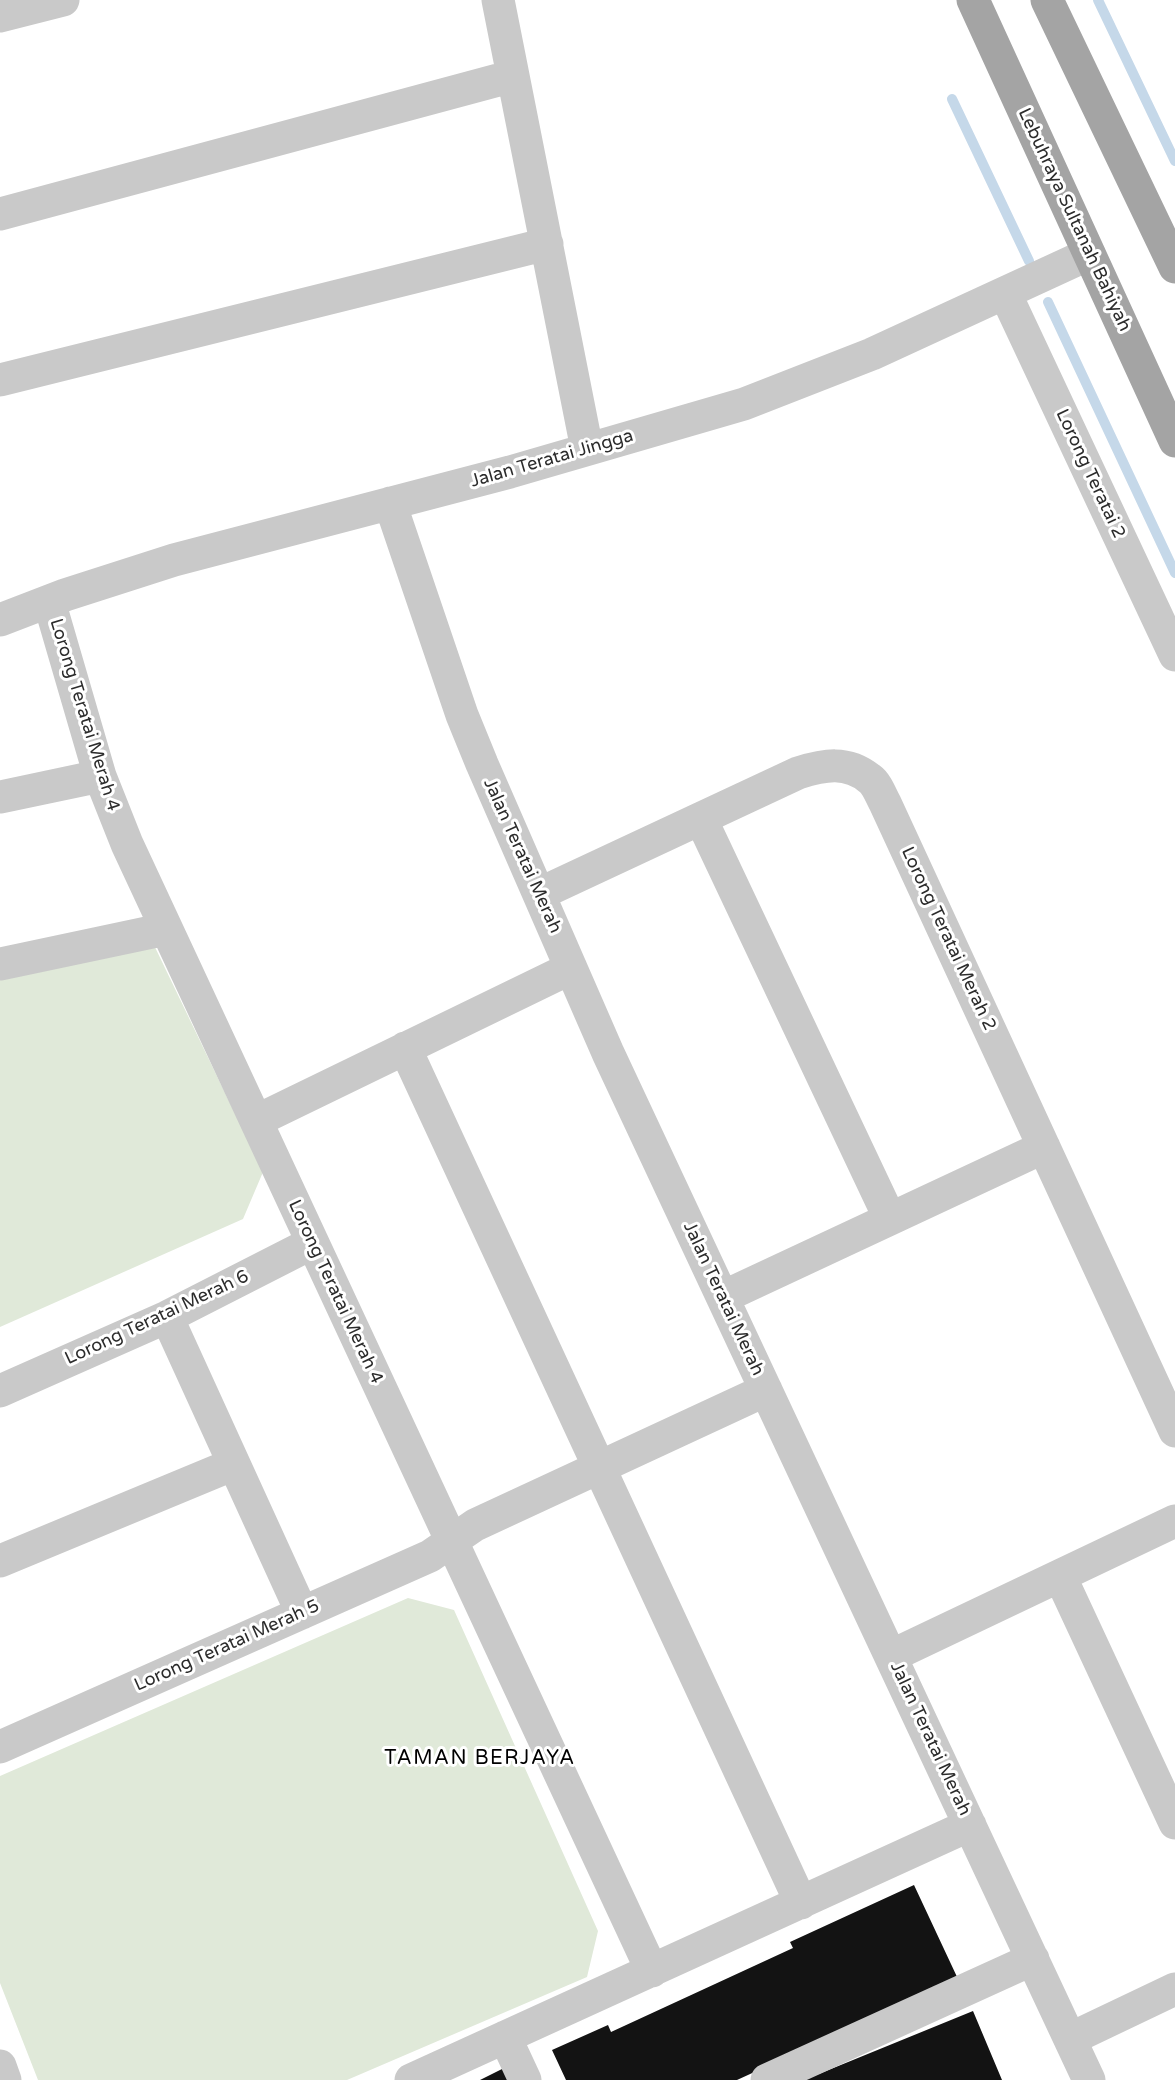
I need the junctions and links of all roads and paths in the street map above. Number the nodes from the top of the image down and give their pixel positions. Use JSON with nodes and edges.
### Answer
{"nodes":[{"id":1,"x":63,"y":0,"type":"edge"},
{"id":2,"x":498,"y":0,"type":"edge"},
{"id":3,"x":973,"y":0,"type":"edge"},
{"id":4,"x":1047,"y":0,"type":"edge"},
{"id":5,"x":0,"y":15,"type":"edge"},
{"id":6,"x":513,"y":76,"type":"junction"},
{"id":7,"x":0,"y":214,"type":"edge"},
{"id":8,"x":547,"y":244,"type":"junction"},
{"id":9,"x":1089,"y":254,"type":"junction"},
{"id":10,"x":1175,"y":267,"type":"edge"},
{"id":11,"x":1005,"y":293,"type":"junction"},
{"id":12,"x":0,"y":380,"type":"edge"},
{"id":13,"x":1175,"y":441,"type":"edge"},
{"id":14,"x":587,"y":449,"type":"junction"},
{"id":15,"x":390,"y":504,"type":"junction"},
{"id":16,"x":49,"y":601,"type":"junction"},
{"id":17,"x":0,"y":620,"type":"edge"},
{"id":18,"x":1175,"y":655,"type":"edge"},
{"id":19,"x":100,"y":776,"type":"junction"},
{"id":20,"x":0,"y":797,"type":"edge"},
{"id":21,"x":701,"y":819,"type":"junction"},
{"id":22,"x":539,"y":894,"type":"junction"},
{"id":23,"x":166,"y":929,"type":"junction"},
{"id":24,"x":0,"y":964,"type":"edge"},
{"id":25,"x":571,"y":968,"type":"junction"},
{"id":26,"x":405,"y":1048,"type":"junction"},
{"id":27,"x":256,"y":1121,"type":"junction"},
{"id":28,"x":1044,"y":1147,"type":"junction"},
{"id":29,"x":890,"y":1219,"type":"junction"},
{"id":30,"x":312,"y":1243,"type":"junction"},
{"id":31,"x":723,"y":1297,"type":"junction"},
{"id":32,"x":167,"y":1317,"type":"junction"},
{"id":33,"x":766,"y":1390,"type":"junction"},
{"id":34,"x":0,"y":1391,"type":"edge"},
{"id":35,"x":1175,"y":1431,"type":"edge"},
{"id":36,"x":234,"y":1464,"type":"junction"},
{"id":37,"x":599,"y":1468,"type":"junction"},
{"id":38,"x":1175,"y":1521,"type":"edge"},
{"id":39,"x":452,"y":1541,"type":"junction"},
{"id":40,"x":0,"y":1561,"type":"edge"},
{"id":41,"x":1060,"y":1576,"type":"junction"},
{"id":42,"x":302,"y":1613,"type":"junction"},
{"id":43,"x":891,"y":1656,"type":"junction"},
{"id":44,"x":0,"y":1746,"type":"edge"},
{"id":45,"x":1175,"y":1823,"type":"edge"},
{"id":46,"x":970,"y":1825,"type":"junction"},
{"id":47,"x":801,"y":1903,"type":"junction"},
{"id":48,"x":1033,"y":1959,"type":"junction"},
{"id":49,"x":652,"y":1971,"type":"junction"},
{"id":50,"x":1175,"y":1989,"type":"edge"},
{"id":51,"x":505,"y":2037,"type":"junction"},
{"id":52,"x":1070,"y":2039,"type":"junction"},
{"id":53,"x":0,"y":2066,"type":"edge"},
{"id":54,"x":5,"y":2080,"type":"edge"},
{"id":55,"x":411,"y":2080,"type":"edge"},
{"id":56,"x":525,"y":2080,"type":"edge"},
{"id":57,"x":767,"y":2080,"type":"edge"},
{"id":58,"x":1089,"y":2080,"type":"edge"}],
"edges":[{"from":1,"to":5,"type":"street"},
{"from":2,"to":6,"type":"street"},
{"from":3,"to":9,"type":"main road","name":"Lebuhraya Sultanah Bahiyah"},
{"from":4,"to":10,"type":"main road"},
{"from":6,"to":7,"type":"street"},
{"from":6,"to":8,"type":"street"},
{"from":8,"to":12,"type":"street"},
{"from":8,"to":14,"type":"street"},
{"from":9,"to":11,"type":"street","name":"Jalan Teratai Jingga"},
{"from":9,"to":13,"type":"main road","name":"Lebuhraya Sultanah Bahiyah"},
{"from":11,"to":14,"type":"street","name":"Jalan Teratai Jingga"},
{"from":11,"to":18,"type":"street","name":"Lorong Teratai 2"},
{"from":14,"to":15,"type":"street","name":"Jalan Teratai Jingga"},
{"from":15,"to":16,"type":"street","name":"Jalan Teratai Jingga"},
{"from":15,"to":22,"type":"street","name":"Jalan Teratai Merah"},
{"from":16,"to":17,"type":"street","name":"Jalan Teratai Jingga"},
{"from":16,"to":19,"type":"street","name":"Lorong Teratai Merah 4"},
{"from":19,"to":20,"type":"street"},
{"from":19,"to":23,"type":"street","name":"Lorong Teratai Merah 4"},
{"from":21,"to":22,"type":"street","name":"Lorong Teratai Merah 2"},
{"from":21,"to":28,"type":"street","name":"Lorong Teratai Merah 2"},
{"from":21,"to":29,"type":"street"},
{"from":22,"to":25,"type":"street","name":"Jalan Teratai Merah"},
{"from":23,"to":24,"type":"street"},
{"from":23,"to":27,"type":"street","name":"Lorong Teratai Merah 4"},
{"from":25,"to":26,"type":"street"},
{"from":25,"to":31,"type":"street","name":"Jalan Teratai Merah"},
{"from":26,"to":27,"type":"street"},
{"from":26,"to":37,"type":"street"},
{"from":27,"to":30,"type":"street","name":"Lorong Teratai Merah 4"},
{"from":28,"to":29,"type":"street"},
{"from":28,"to":35,"type":"street","name":"Lorong Teratai Merah 2"},
{"from":29,"to":31,"type":"street"},
{"from":30,"to":32,"type":"street","name":"Lorong Teratai Merah 6"},
{"from":30,"to":39,"type":"street","name":"Lorong Teratai Merah 4"},
{"from":31,"to":33,"type":"street","name":"Jalan Teratai Merah"},
{"from":32,"to":34,"type":"street","name":"Lorong Teratai Merah 6"},
{"from":32,"to":36,"type":"street"},
{"from":33,"to":37,"type":"street","name":"Lorong Teratai Merah 5"},
{"from":33,"to":43,"type":"street","name":"Jalan Teratai Merah"},
{"from":36,"to":40,"type":"street"},
{"from":36,"to":42,"type":"street"},
{"from":37,"to":39,"type":"street","name":"Lorong Teratai Merah 5"},
{"from":37,"to":47,"type":"street"},
{"from":38,"to":41,"type":"street"},
{"from":39,"to":42,"type":"street","name":"Lorong Teratai Merah 5"},
{"from":39,"to":49,"type":"street","name":"Lorong Teratai Merah 4"},
{"from":41,"to":43,"type":"street"},
{"from":41,"to":45,"type":"street"},
{"from":42,"to":44,"type":"street","name":"Lorong Teratai Merah 5"},
{"from":43,"to":46,"type":"street","name":"Jalan Teratai Merah"},
{"from":46,"to":47,"type":"street"},
{"from":46,"to":48,"type":"street","name":"Jalan Teratai Merah"},
{"from":47,"to":49,"type":"street"},
{"from":48,"to":52,"type":"street","name":"Jalan Teratai Merah"},
{"from":48,"to":57,"type":"street"},
{"from":49,"to":51,"type":"street"},
{"from":50,"to":52,"type":"street"},
{"from":51,"to":55,"type":"street"},
{"from":51,"to":56,"type":"street"},
{"from":52,"to":58,"type":"street","name":"Jalan Teratai Merah"},
{"from":53,"to":54,"type":"street"}]}
